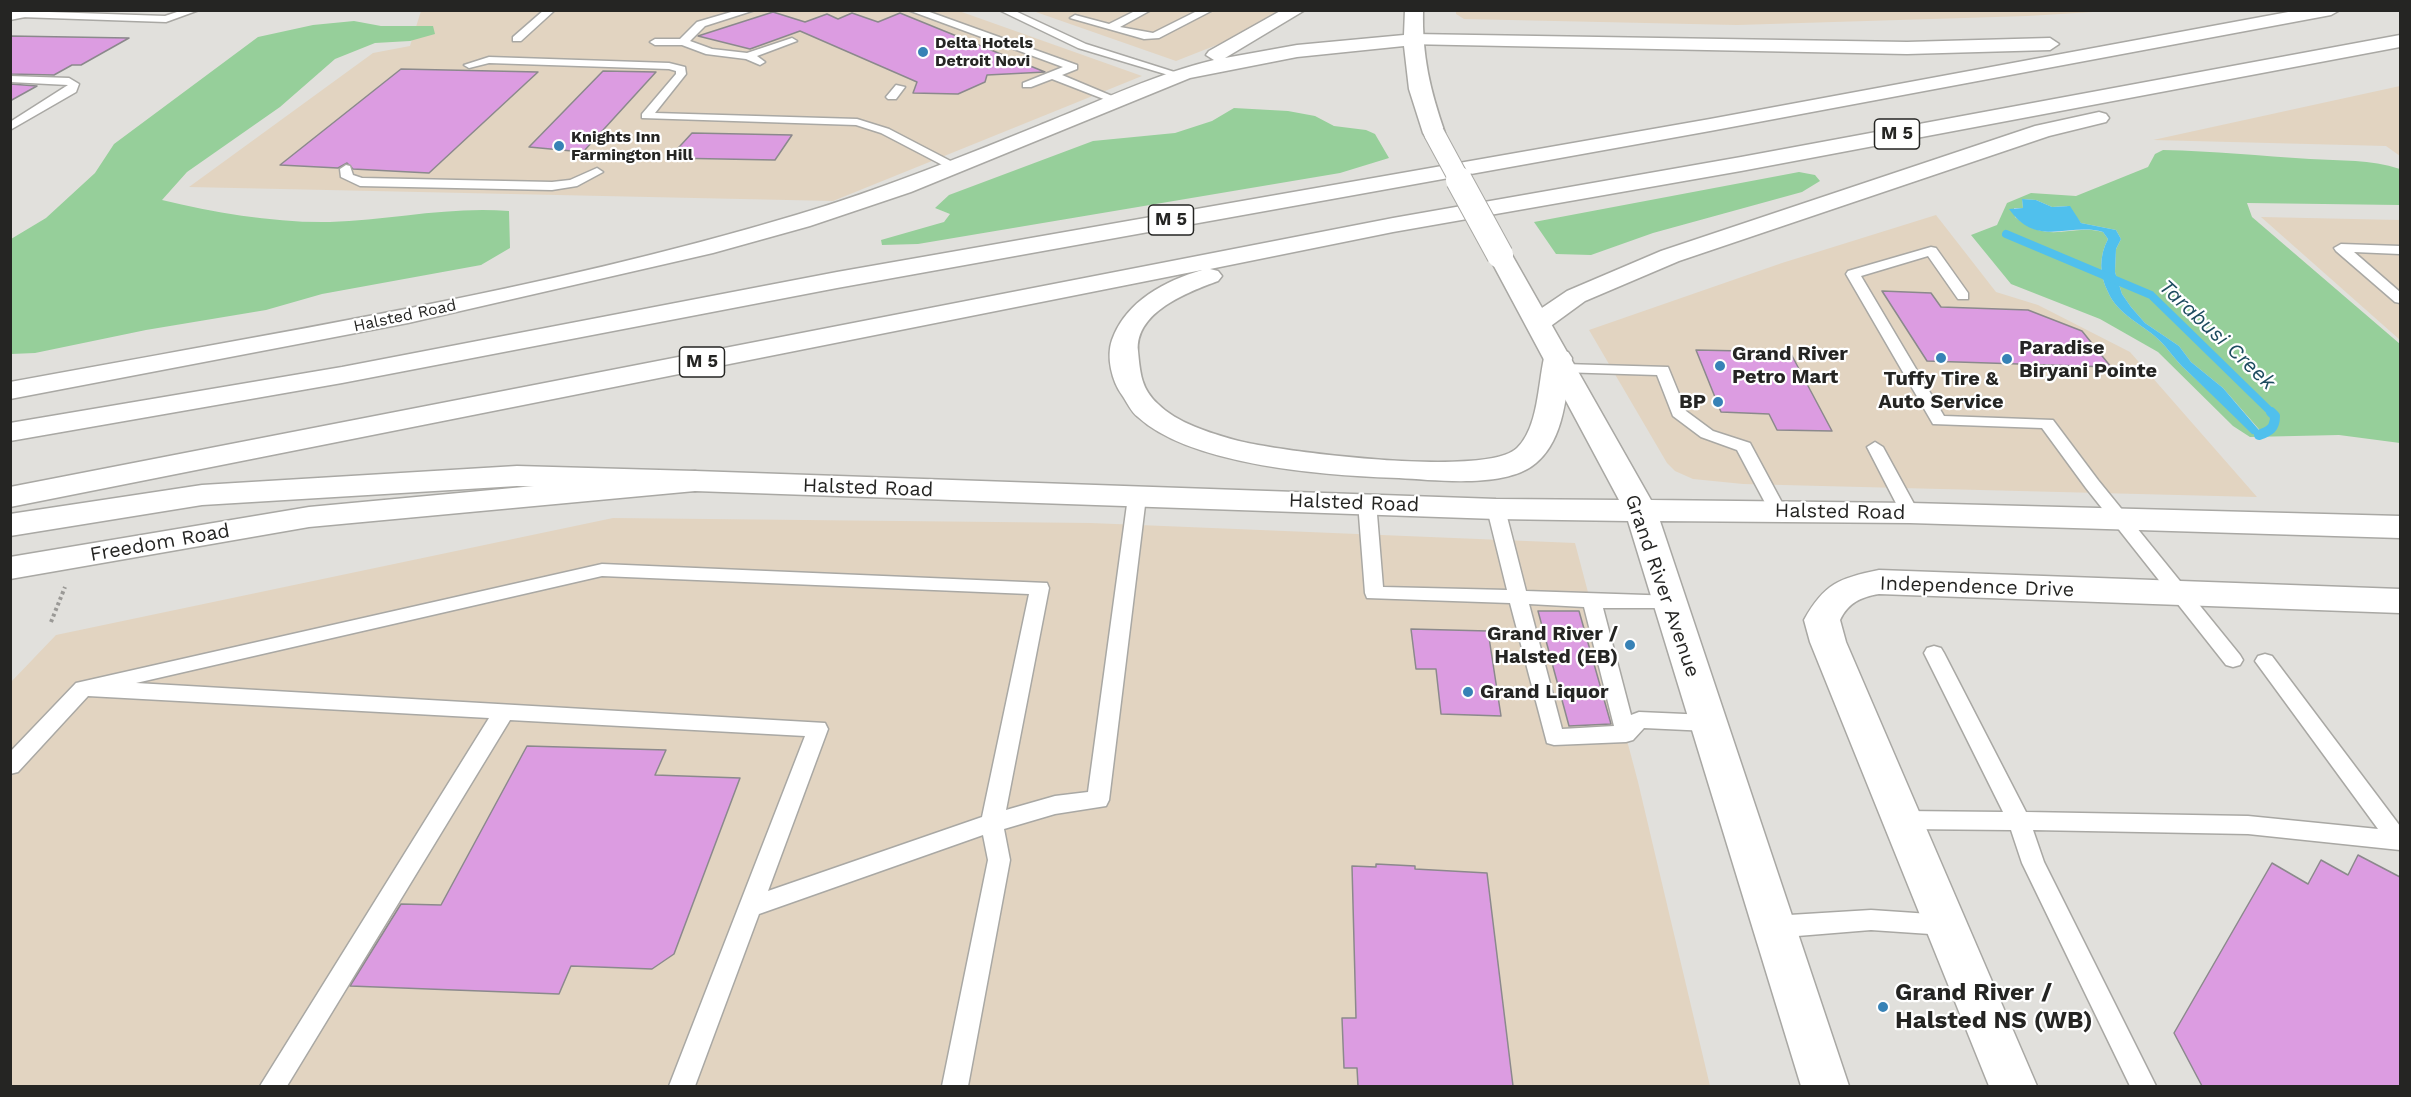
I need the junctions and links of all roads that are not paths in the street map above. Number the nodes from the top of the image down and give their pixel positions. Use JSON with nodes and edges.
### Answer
{"nodes":[{"id":1,"x":194,"y":10,"type":"edge"},
{"id":2,"x":550,"y":10,"type":"edge"},
{"id":3,"x":750,"y":10,"type":"edge"},
{"id":4,"x":913,"y":10,"type":"edge"},
{"id":5,"x":1004,"y":10,"type":"edge"},
{"id":6,"x":1146,"y":10,"type":"edge"},
{"id":7,"x":1208,"y":10,"type":"edge"},
{"id":8,"x":1296,"y":10,"type":"edge"},
{"id":9,"x":1414,"y":10,"type":"edge"},
{"id":10,"x":2310,"y":10,"type":"edge"},
{"id":11,"x":2331,"y":10,"type":"edge"},
{"id":12,"x":22,"y":13,"type":"edge"},
{"id":13,"x":1075,"y":18,"type":"dead end"},
{"id":14,"x":687,"y":24,"type":"dead end"},
{"id":15,"x":700,"y":24,"type":"junction"},
{"id":16,"x":1111,"y":27,"type":"junction"},
{"id":17,"x":516,"y":39,"type":"dead end"},
{"id":18,"x":1413,"y":40,"type":"junction"},
{"id":19,"x":792,"y":41,"type":"dead end"},
{"id":20,"x":2400,"y":41,"type":"edge"},
{"id":21,"x":655,"y":42,"type":"dead end"},
{"id":22,"x":683,"y":42,"type":"junction"},
{"id":23,"x":2400,"y":52,"type":"edge"},
{"id":24,"x":748,"y":56,"type":"junction"},
{"id":25,"x":581,"y":62,"type":"junction"},
{"id":26,"x":760,"y":62,"type":"dead end"},
{"id":27,"x":469,"y":65,"type":"dead end"},
{"id":28,"x":571,"y":72,"type":"dead end"},
{"id":29,"x":1052,"y":75,"type":"junction"},
{"id":30,"x":1179,"y":75,"type":"junction"},
{"id":31,"x":10,"y":79,"type":"edge"},
{"id":32,"x":1027,"y":85,"type":"dead end"},
{"id":33,"x":900,"y":87,"type":"dead end"},
{"id":34,"x":892,"y":97,"type":"dead end"},
{"id":35,"x":1118,"y":101,"type":"junction"},
{"id":36,"x":10,"y":127,"type":"edge"},
{"id":37,"x":956,"y":167,"type":"junction"},
{"id":38,"x":346,"y":170,"type":"dead end"},
{"id":39,"x":597,"y":172,"type":"dead end"},
{"id":40,"x":467,"y":174,"type":"dead end"},
{"id":41,"x":456,"y":184,"type":"junction"},
{"id":42,"x":1393,"y":225,"type":"junction"},
{"id":43,"x":2400,"y":250,"type":"edge"},
{"id":44,"x":1963,"y":296,"type":"dead end"},
{"id":45,"x":2400,"y":299,"type":"edge"},
{"id":46,"x":1539,"y":322,"type":"junction"},
{"id":47,"x":1561,"y":363,"type":"junction"},
{"id":48,"x":10,"y":390,"type":"edge"},
{"id":49,"x":10,"y":432,"type":"edge"},
{"id":50,"x":1875,"y":447,"type":"dead end"},
{"id":51,"x":694,"y":482,"type":"junction"},
{"id":52,"x":10,"y":497,"type":"edge"},
{"id":53,"x":1137,"y":498,"type":"junction"},
{"id":54,"x":1367,"y":502,"type":"junction"},
{"id":55,"x":1496,"y":509,"type":"junction"},
{"id":56,"x":1640,"y":509,"type":"junction"},
{"id":57,"x":1777,"y":510,"type":"junction"},
{"id":58,"x":1910,"y":513,"type":"junction"},
{"id":59,"x":309,"y":518,"type":"joint"},
{"id":60,"x":2117,"y":519,"type":"junction"},
{"id":61,"x":10,"y":525,"type":"edge"},
{"id":62,"x":2400,"y":527,"type":"edge"},
{"id":63,"x":10,"y":568,"type":"edge"},
{"id":64,"x":2183,"y":594,"type":"junction"},
{"id":65,"x":1518,"y":597,"type":"junction"},
{"id":66,"x":1669,"y":601,"type":"junction"},
{"id":67,"x":2400,"y":601,"type":"edge"},
{"id":68,"x":1592,"y":602,"type":"junction"},
{"id":69,"x":1934,"y":654,"type":"dead end"},
{"id":70,"x":2233,"y":660,"type":"dead end"},
{"id":71,"x":2265,"y":661,"type":"dead end"},
{"id":72,"x":83,"y":688,"type":"junction"},
{"id":73,"x":503,"y":713,"type":"junction"},
{"id":74,"x":1708,"y":723,"type":"junction"},
{"id":75,"x":1626,"y":735,"type":"junction"},
{"id":76,"x":10,"y":766,"type":"edge"},
{"id":77,"x":1904,"y":820,"type":"junction"},
{"id":78,"x":2019,"y":821,"type":"junction"},
{"id":79,"x":992,"y":823,"type":"junction"},
{"id":80,"x":2400,"y":841,"type":"edge"},
{"id":81,"x":750,"y":907,"type":"junction"},
{"id":82,"x":1945,"y":925,"type":"junction"},
{"id":83,"x":1773,"y":927,"type":"junction"},
{"id":84,"x":273,"y":1086,"type":"edge"},
{"id":85,"x":682,"y":1086,"type":"edge"},
{"id":86,"x":955,"y":1086,"type":"edge"},
{"id":87,"x":1825,"y":1086,"type":"edge"},
{"id":88,"x":2013,"y":1086,"type":"edge"},
{"id":89,"x":2143,"y":1086,"type":"edge"}],
"edges":[{"from":1,"to":12,"type":"lane"},
{"from":2,"to":17,"type":"lane"},
{"from":3,"to":15,"type":"lane"},
{"from":4,"to":29,"type":"lane"},
{"from":5,"to":30,"type":"lane"},
{"from":6,"to":16,"type":"lane"},
{"from":7,"to":16,"type":"lane"},
{"from":8,"to":30,"type":"main road"},
{"from":9,"to":18,"type":"main road","name":"Grand River Avenue"},
{"from":10,"to":18,"type":"main road","name":"Halsted Road"},
{"from":11,"to":49,"type":"main road","number":"M 5"},
{"from":13,"to":16,"type":"lane"},
{"from":14,"to":15,"type":"lane"},
{"from":15,"to":22,"type":"lane"},
{"from":18,"to":30,"type":"main road","name":"Halsted Road"},
{"from":18,"to":46,"type":"main road","name":"Grand River Avenue","bridge":true},
{"from":19,"to":24,"type":"lane"},
{"from":20,"to":42,"type":"main road","number":"M 5"},
{"from":21,"to":22,"type":"lane"},
{"from":22,"to":24,"type":"lane"},
{"from":23,"to":46,"type":"main road"},
{"from":24,"to":26,"type":"lane"},
{"from":25,"to":27,"type":"lane"},
{"from":25,"to":28,"type":"lane"},
{"from":25,"to":37,"type":"lane"},
{"from":29,"to":32,"type":"lane"},
{"from":29,"to":35,"type":"lane"},
{"from":30,"to":35,"type":"main road","name":"Halsted Road"},
{"from":31,"to":36,"type":"lane"},
{"from":33,"to":34,"type":"lane"},
{"from":35,"to":37,"type":"main road","name":"Halsted Road"},
{"from":37,"to":48,"type":"main road","name":"Halsted Road"},
{"from":38,"to":41,"type":"lane"},
{"from":39,"to":41,"type":"lane"},
{"from":40,"to":41,"type":"lane"},
{"from":42,"to":47,"type":"main road"},
{"from":42,"to":52,"type":"main road","number":"M 5"},
{"from":43,"to":45,"type":"lane"},
{"from":44,"to":60,"type":"lane"},
{"from":46,"to":47,"type":"main road","name":"Grand River Avenue"},
{"from":47,"to":56,"type":"main road","name":"Grand River Avenue"},
{"from":47,"to":57,"type":"lane"},
{"from":50,"to":58,"type":"lane"},
{"from":51,"to":53,"type":"main road","name":"Halsted Road"},
{"from":51,"to":59,"type":"main road","name":"Halsted Road"},
{"from":51,"to":61,"type":"main road"},
{"from":53,"to":54,"type":"main road","name":"Halsted Road"},
{"from":53,"to":79,"type":"lane"},
{"from":54,"to":55,"type":"main road","name":"Halsted Road"},
{"from":54,"to":65,"type":"lane"},
{"from":55,"to":56,"type":"main road","name":"Halsted Road"},
{"from":55,"to":65,"type":"lane"},
{"from":56,"to":57,"type":"main road","name":"Halsted Road"},
{"from":56,"to":66,"type":"main road","name":"Grand River Avenue"},
{"from":57,"to":58,"type":"main road","name":"Halsted Road"},
{"from":58,"to":60,"type":"main road","name":"Halsted Road"},
{"from":59,"to":63,"type":"main road","name":"Freedom Road"},
{"from":60,"to":62,"type":"main road","name":"Halsted Road"},
{"from":60,"to":64,"type":"lane"},
{"from":64,"to":67,"type":"main road","name":"Independence Drive"},
{"from":64,"to":70,"type":"lane"},
{"from":64,"to":77,"type":"main road","name":"Independence Drive"},
{"from":65,"to":68,"type":"lane"},
{"from":65,"to":75,"type":"lane"},
{"from":66,"to":68,"type":"lane"},
{"from":66,"to":74,"type":"main road","name":"Grand River Avenue"},
{"from":68,"to":75,"type":"lane"},
{"from":69,"to":78,"type":"lane"},
{"from":71,"to":80,"type":"lane"},
{"from":72,"to":73,"type":"lane"},
{"from":72,"to":76,"type":"lane"},
{"from":72,"to":79,"type":"lane"},
{"from":73,"to":81,"type":"lane"},
{"from":73,"to":84,"type":"lane"},
{"from":74,"to":75,"type":"lane"},
{"from":74,"to":83,"type":"main road","name":"Grand River Avenue"},
{"from":77,"to":78,"type":"lane"},
{"from":77,"to":82,"type":"main road","name":"Independence Drive"},
{"from":78,"to":80,"type":"lane"},
{"from":78,"to":89,"type":"lane"},
{"from":79,"to":81,"type":"lane"},
{"from":79,"to":86,"type":"lane"},
{"from":81,"to":85,"type":"lane"},
{"from":82,"to":83,"type":"lane"},
{"from":82,"to":88,"type":"main road","name":"Independence Drive"},
{"from":83,"to":87,"type":"main road","name":"Grand River Avenue"}]}
